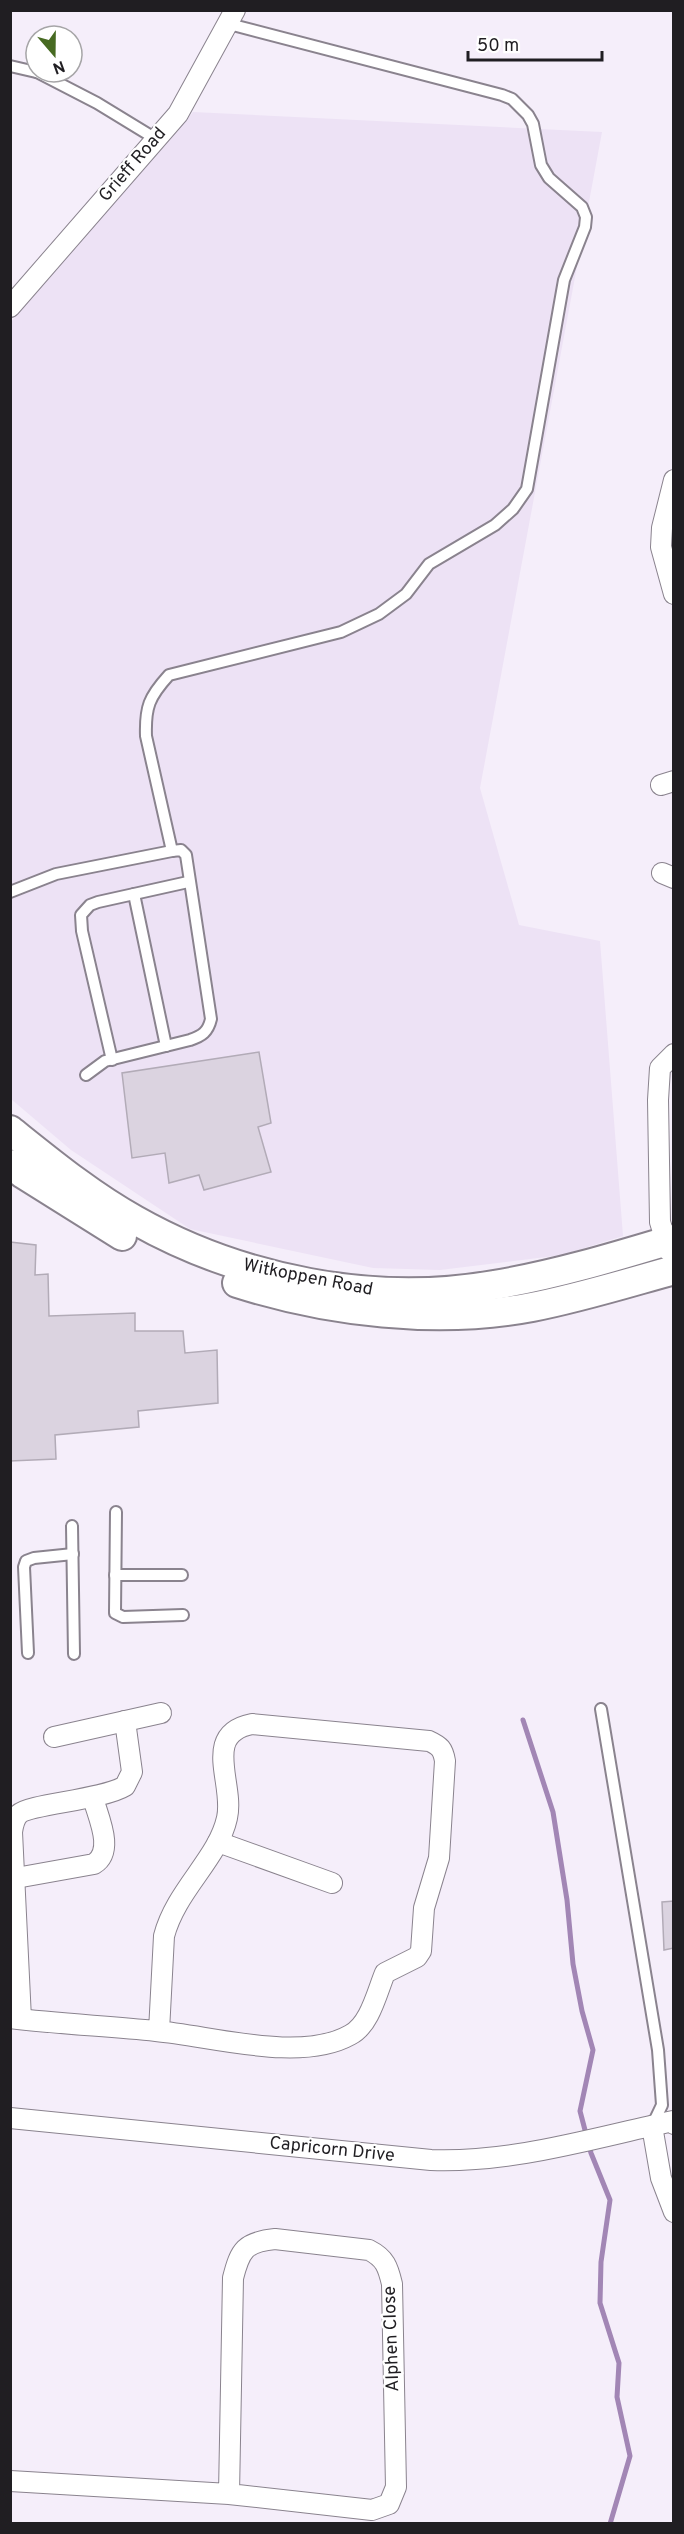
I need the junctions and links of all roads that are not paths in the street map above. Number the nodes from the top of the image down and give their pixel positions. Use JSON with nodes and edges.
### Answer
{"nodes":[{"id":1,"x":232,"y":17,"type":"edge"},
{"id":2,"x":60,"y":84,"type":"edge"},
{"id":3,"x":156,"y":139,"type":"junction"},
{"id":4,"x":11,"y":306,"type":"edge"},
{"id":5,"x":674,"y":480,"type":"edge"},
{"id":6,"x":674,"y":594,"type":"edge"},
{"id":7,"x":172,"y":851,"type":"junction"},
{"id":8,"x":188,"y":882,"type":"junction"},
{"id":9,"x":10,"y":892,"type":"edge"},
{"id":10,"x":134,"y":894,"type":"junction"},
{"id":11,"x":166,"y":1046,"type":"junction"},
{"id":12,"x":674,"y":1054,"type":"edge"},
{"id":13,"x":112,"y":1059,"type":"junction"},
{"id":14,"x":86,"y":1075,"type":"dead end"},
{"id":15,"x":666,"y":1114,"type":"edge"},
{"id":16,"x":10,"y":1130,"type":"edge"},
{"id":17,"x":10,"y":1164,"type":"edge"},
{"id":18,"x":672,"y":1254,"type":"edge"},
{"id":19,"x":444,"y":1302,"type":"junction"},
{"id":20,"x":116,"y":1512,"type":"dead end"},
{"id":21,"x":72,"y":1526,"type":"dead end"},
{"id":22,"x":73,"y":1554,"type":"junction"},
{"id":23,"x":115,"y":1575,"type":"junction"},
{"id":24,"x":182,"y":1575,"type":"dead end"},
{"id":25,"x":183,"y":1615,"type":"dead end"},
{"id":26,"x":28,"y":1653,"type":"dead end"},
{"id":27,"x":74,"y":1654,"type":"dead end"},
{"id":28,"x":601,"y":1708,"type":"dead end"},
{"id":29,"x":161,"y":1713,"type":"dead end"},
{"id":30,"x":125,"y":1721,"type":"junction"},
{"id":31,"x":54,"y":1737,"type":"dead end"},
{"id":32,"x":93,"y":1798,"type":"junction"},
{"id":33,"x":218,"y":1842,"type":"junction"},
{"id":34,"x":16,"y":1878,"type":"junction"},
{"id":35,"x":332,"y":1883,"type":"dead end"},
{"id":36,"x":16,"y":2018,"type":"edge"},
{"id":37,"x":159,"y":2031,"type":"junction"},
{"id":38,"x":662,"y":2105,"type":"junction"},
{"id":39,"x":10,"y":2118,"type":"edge"},
{"id":40,"x":673,"y":2123,"type":"edge"},
{"id":41,"x":652,"y":2126,"type":"junction"},
{"id":42,"x":674,"y":2212,"type":"edge"},
{"id":43,"x":10,"y":2481,"type":"edge"},
{"id":44,"x":229,"y":2494,"type":"junction"}],
"edges":[{"from":1,"to":3,"type":"street","name":"Grieff Road"},
{"from":1,"to":7,"type":"lane"},
{"from":2,"to":3,"type":"lane"},
{"from":3,"to":4,"type":"street","name":"Grieff Road"},
{"from":5,"to":6,"type":"street"},
{"from":7,"to":8,"type":"lane"},
{"from":7,"to":9,"type":"lane"},
{"from":8,"to":10,"type":"lane"},
{"from":8,"to":11,"type":"lane"},
{"from":10,"to":11,"type":"lane"},
{"from":10,"to":13,"type":"lane"},
{"from":11,"to":13,"type":"lane"},
{"from":12,"to":15,"type":"street"},
{"from":13,"to":14,"type":"lane"},
{"from":15,"to":18,"type":"street"},
{"from":16,"to":19,"type":"main road","name":"Witkoppen Road"},
{"from":17,"to":19,"type":"main road","name":"Witkoppen Road"},
{"from":18,"to":19,"type":"main road","name":"Witkoppen Road"},
{"from":20,"to":23,"type":"lane"},
{"from":21,"to":22,"type":"lane"},
{"from":22,"to":26,"type":"lane"},
{"from":22,"to":27,"type":"lane"},
{"from":23,"to":24,"type":"lane"},
{"from":23,"to":25,"type":"lane"},
{"from":28,"to":38,"type":"lane"},
{"from":29,"to":30,"type":"street"},
{"from":30,"to":31,"type":"street"},
{"from":30,"to":32,"type":"street"},
{"from":32,"to":34,"type":"street"},
{"from":32,"to":34,"type":"street"},
{"from":33,"to":35,"type":"street"},
{"from":33,"to":37,"type":"street"},
{"from":33,"to":37,"type":"street"},
{"from":34,"to":36,"type":"street"},
{"from":36,"to":37,"type":"street"},
{"from":38,"to":40,"type":"lane","name":"Capricorn Drive"},
{"from":38,"to":41,"type":"lane"},
{"from":39,"to":41,"type":"street","name":"Capricorn Drive"},
{"from":40,"to":41,"type":"street","name":"Capricorn Drive"},
{"from":41,"to":42,"type":"street"},
{"from":43,"to":44,"type":"street","name":"Alphen Close"},
{"from":44,"to":44,"type":"street","name":"Alphen Close"}]}
